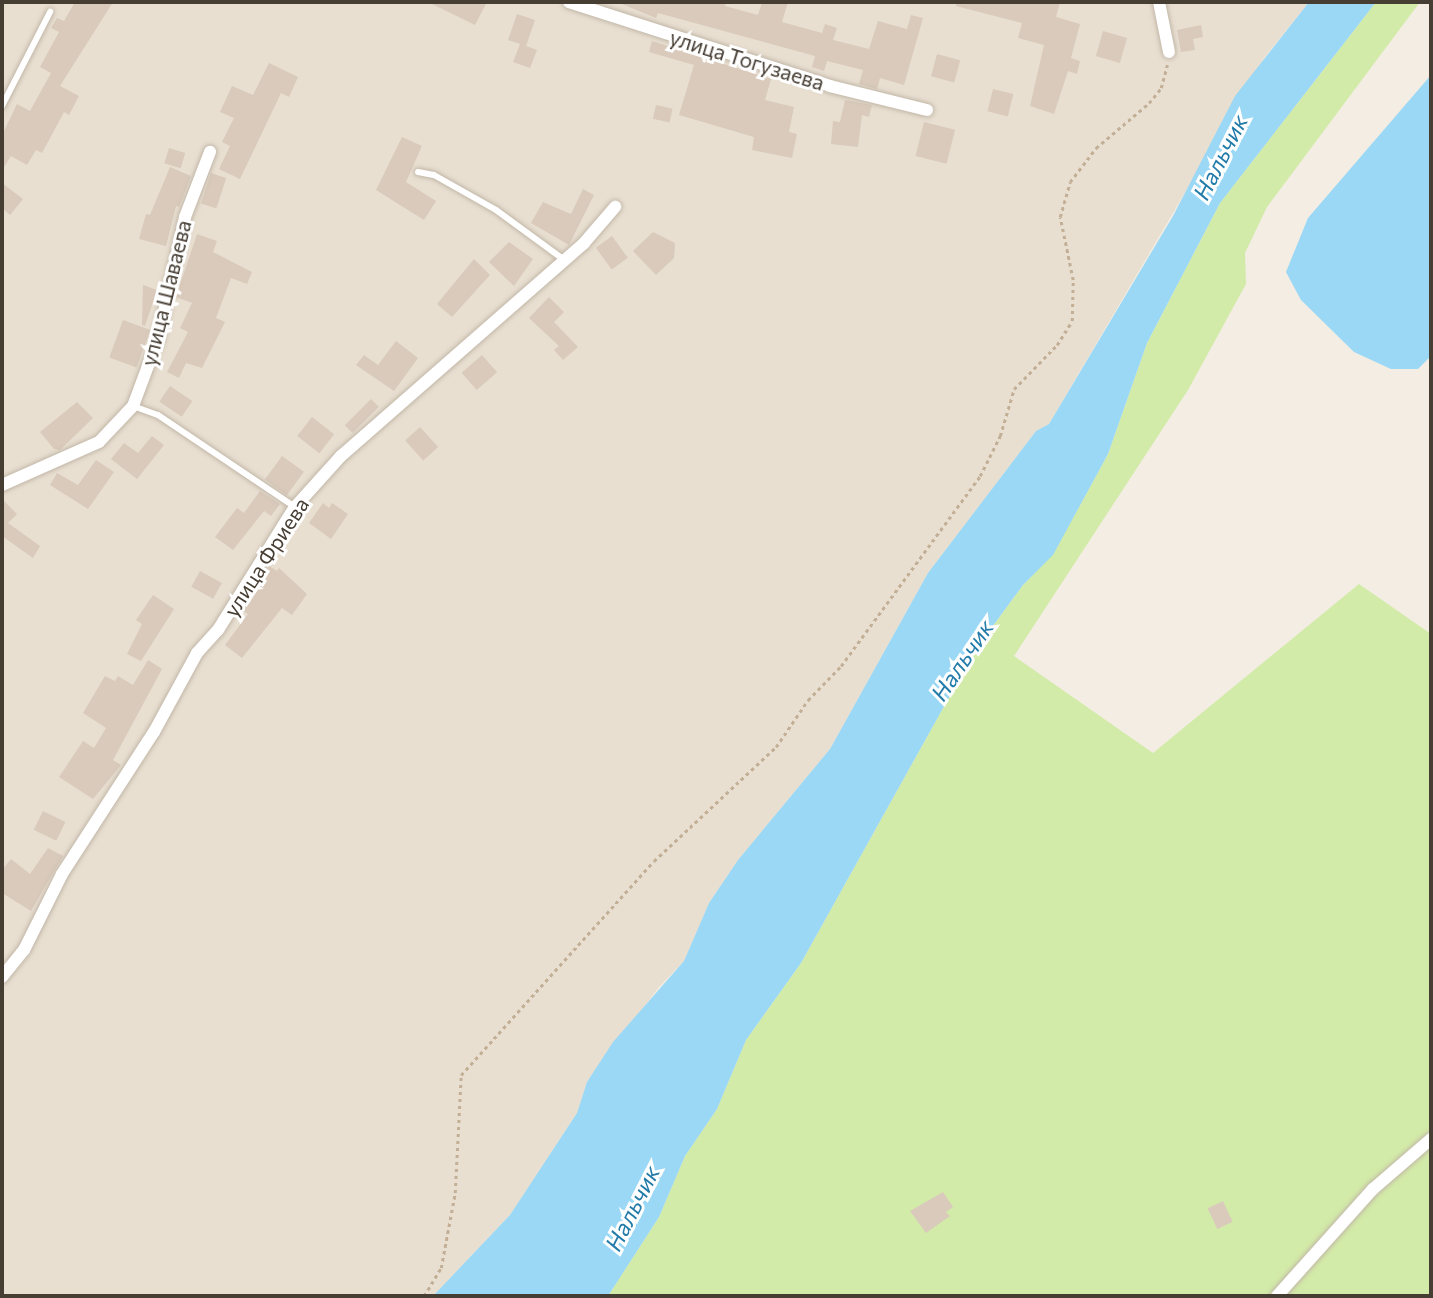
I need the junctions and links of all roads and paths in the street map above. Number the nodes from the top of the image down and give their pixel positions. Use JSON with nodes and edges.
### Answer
{"nodes":[{"id":1,"x":569,"y":2,"type":"edge"},
{"id":2,"x":1159,"y":2,"type":"edge"},
{"id":3,"x":50,"y":12,"type":"dead end"},
{"id":4,"x":1168,"y":52,"type":"joint"},
{"id":5,"x":2,"y":106,"type":"edge"},
{"id":6,"x":928,"y":110,"type":"dead end"},
{"id":7,"x":210,"y":152,"type":"dead end"},
{"id":8,"x":418,"y":172,"type":"dead end"},
{"id":9,"x":615,"y":207,"type":"dead end"},
{"id":10,"x":563,"y":259,"type":"junction"},
{"id":11,"x":133,"y":406,"type":"junction"},
{"id":12,"x":2,"y":485,"type":"edge"},
{"id":13,"x":295,"y":507,"type":"junction"},
{"id":14,"x":4,"y":969,"type":"edge"},
{"id":15,"x":1431,"y":1139,"type":"edge"},
{"id":16,"x":424,"y":1296,"type":"edge"},
{"id":17,"x":1277,"y":1296,"type":"edge"}],
"edges":[{"from":1,"to":6,"type":"street","name":"улица Тогузаева"},
{"from":2,"to":4,"type":"street"},
{"from":3,"to":5,"type":"lane"},
{"from":4,"to":16,"type":"path"},
{"from":7,"to":11,"type":"street","name":"улица Шаваева"},
{"from":8,"to":10,"type":"lane"},
{"from":9,"to":10,"type":"street","name":"улица Фриева"},
{"from":10,"to":13,"type":"street","name":"улица Фриева"},
{"from":11,"to":12,"type":"street","name":"улица Шаваева"},
{"from":11,"to":13,"type":"lane"},
{"from":13,"to":14,"type":"street","name":"улица Фриева"},
{"from":15,"to":17,"type":"street"}]}
